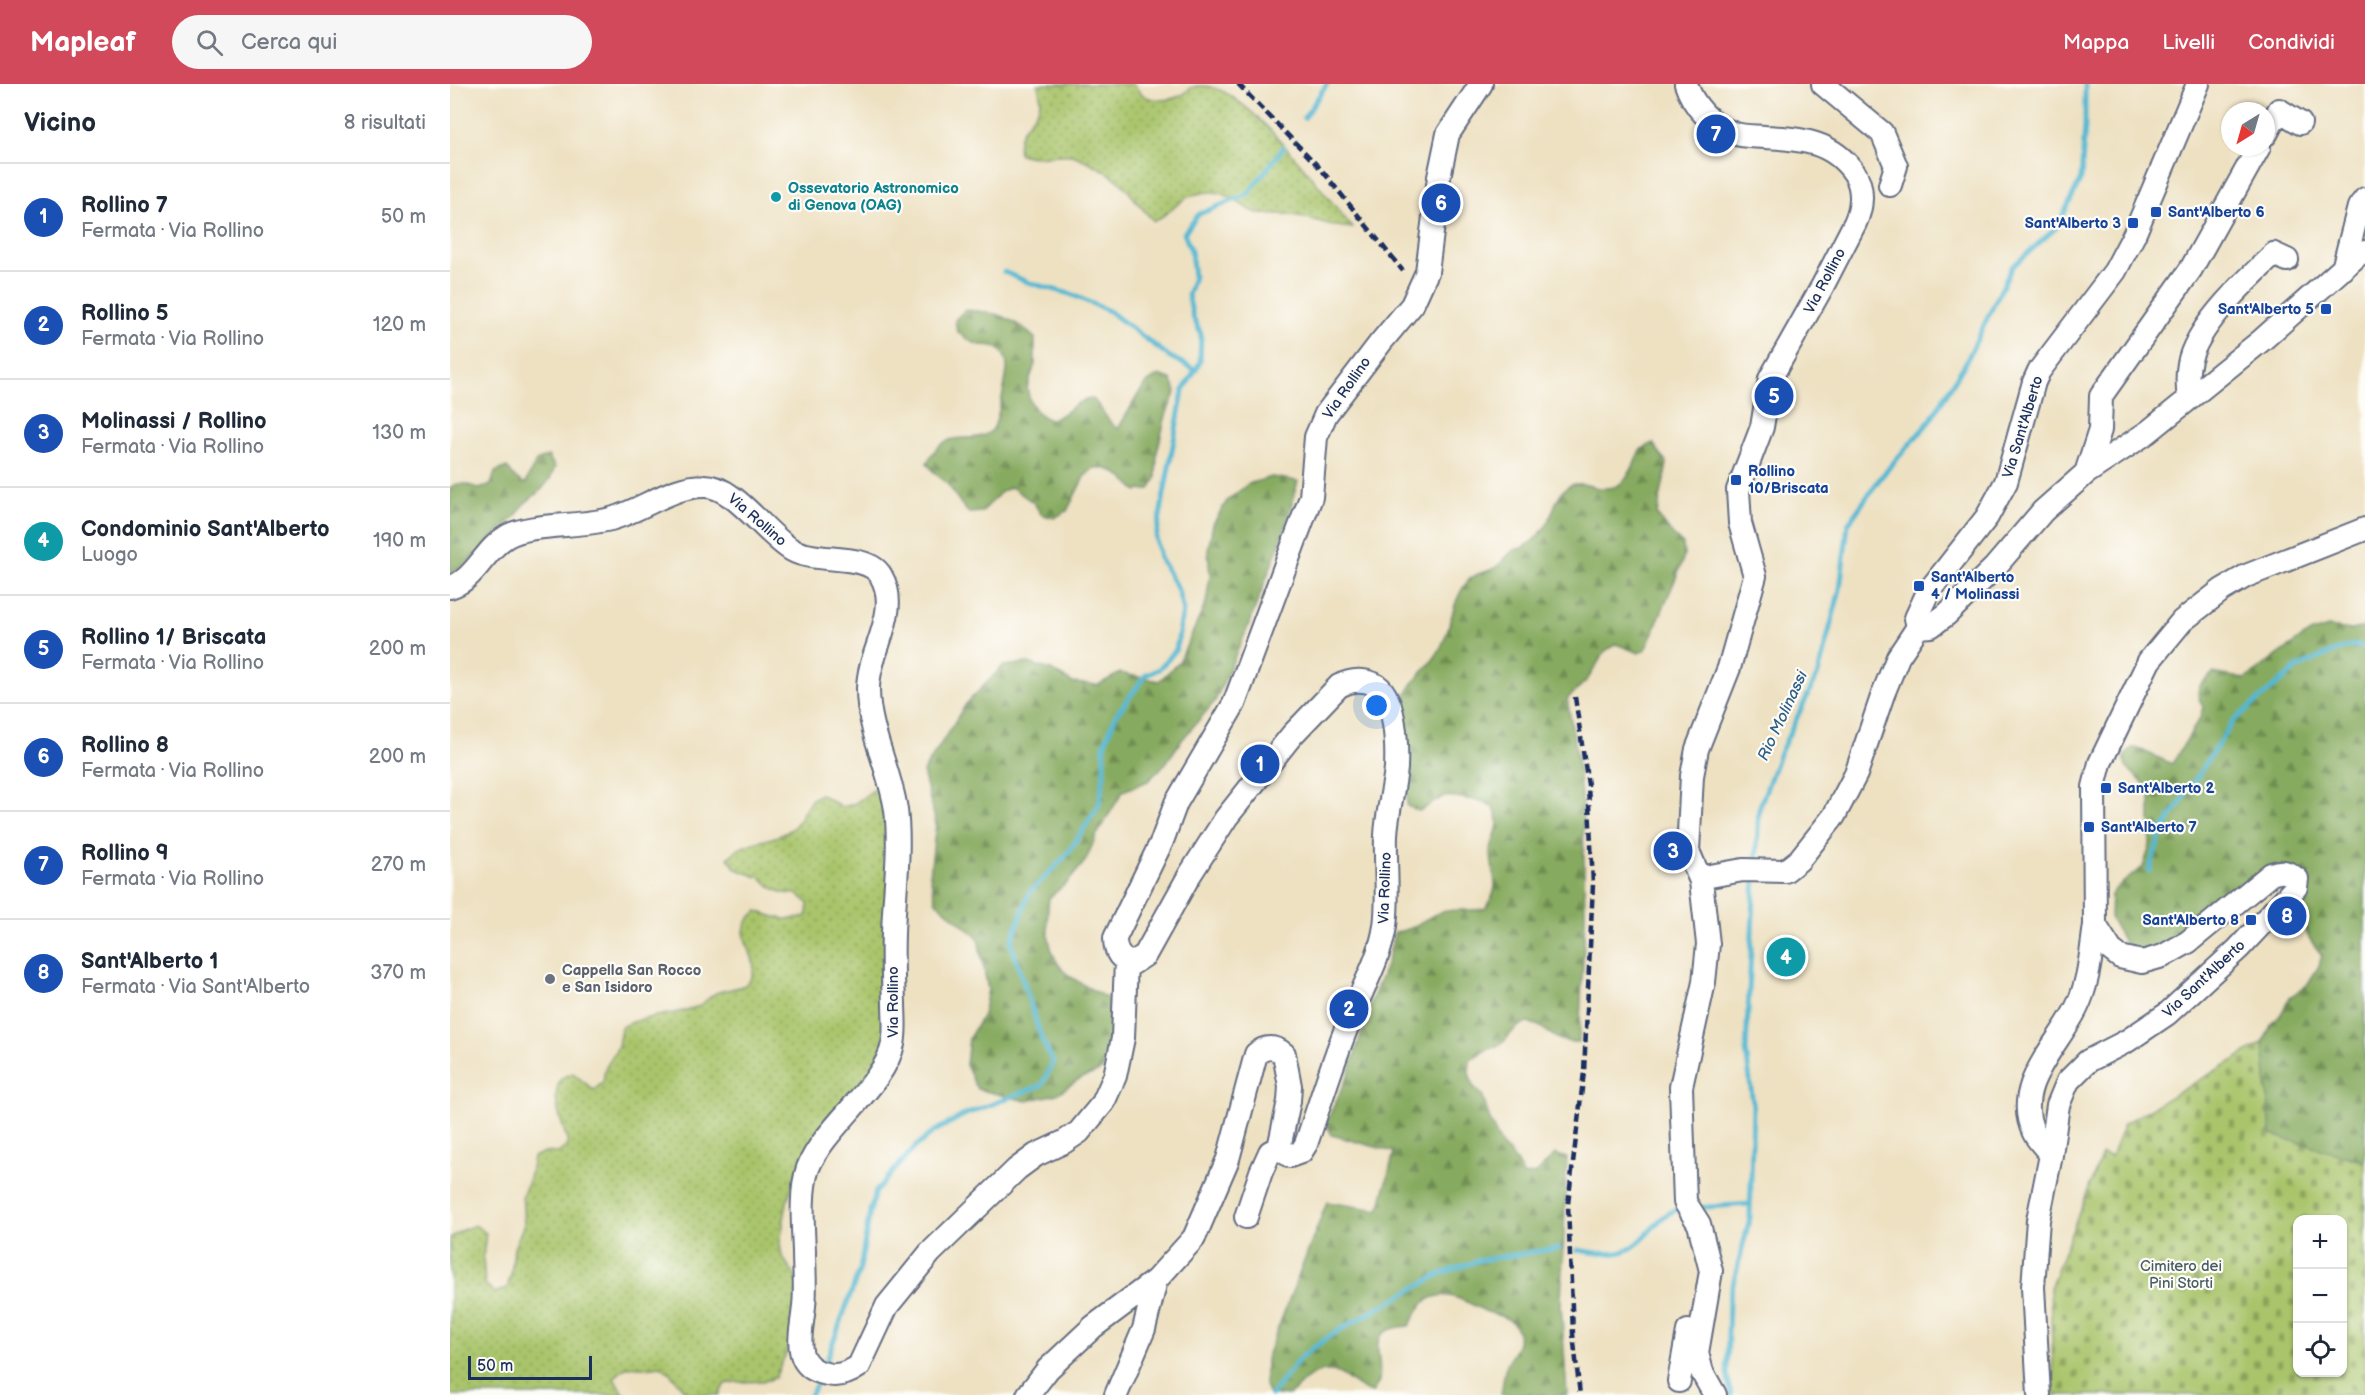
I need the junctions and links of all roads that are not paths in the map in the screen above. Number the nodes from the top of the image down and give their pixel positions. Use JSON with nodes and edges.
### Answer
{"nodes":[{"id":1,"x":1481,"y":84,"type":"edge"},
{"id":2,"x":1686,"y":84,"type":"edge"},
{"id":3,"x":1823,"y":84,"type":"edge"},
{"id":4,"x":2198,"y":84,"type":"edge"},
{"id":5,"x":2275,"y":117,"type":"edge"},
{"id":6,"x":2300,"y":123,"type":"dead end"},
{"id":7,"x":2254,"y":156,"type":"edge"},
{"id":8,"x":1890,"y":185,"type":"dead end"},
{"id":9,"x":2365,"y":199,"type":"edge"},
{"id":10,"x":2365,"y":252,"type":"edge"},
{"id":11,"x":2287,"y":260,"type":"dead end"},
{"id":12,"x":2343,"y":269,"type":"junction"},
{"id":13,"x":1813,"y":332,"type":"dead end"},
{"id":14,"x":1770,"y":379,"type":"junction"},
{"id":15,"x":2189,"y":399,"type":"junction"},
{"id":16,"x":2086,"y":472,"type":"junction"},
{"id":17,"x":2365,"y":529,"type":"edge"},
{"id":18,"x":450,"y":587,"type":"edge"},
{"id":19,"x":1918,"y":627,"type":"junction"},
{"id":20,"x":1706,"y":879,"type":"junction"},
{"id":21,"x":2096,"y":925,"type":"junction"},
{"id":22,"x":1126,"y":961,"type":"junction"},
{"id":23,"x":1279,"y":1148,"type":"junction"},
{"id":24,"x":2051,"y":1155,"type":"junction"},
{"id":25,"x":1685,"y":1202,"type":"junction"},
{"id":26,"x":1246,"y":1217,"type":"dead end"},
{"id":27,"x":1156,"y":1280,"type":"junction"},
{"id":28,"x":1679,"y":1381,"type":"dead end"},
{"id":29,"x":1028,"y":1395,"type":"edge"},
{"id":30,"x":1116,"y":1395,"type":"edge"},
{"id":31,"x":1715,"y":1395,"type":"edge"},
{"id":32,"x":2039,"y":1395,"type":"edge"}],
"edges":[{"from":1,"to":22,"type":"street","name":"Via Rollino"},
{"from":2,"to":14,"type":"street","name":"Via Rollino"},
{"from":3,"to":8,"type":"street"},
{"from":4,"to":19,"type":"street","name":"Via Sant'Alberto"},
{"from":5,"to":6,"type":"street"},
{"from":7,"to":16,"type":"street"},
{"from":9,"to":12,"type":"street"},
{"from":10,"to":12,"type":"street"},
{"from":11,"to":15,"type":"street"},
{"from":12,"to":15,"type":"street"},
{"from":13,"to":14,"type":"street"},
{"from":14,"to":20,"type":"street","name":"Via Rollino"},
{"from":15,"to":16,"type":"street"},
{"from":16,"to":19,"type":"street"},
{"from":17,"to":21,"type":"street"},
{"from":18,"to":22,"type":"street","name":"Via Rollino"},
{"from":19,"to":20,"type":"street"},
{"from":20,"to":25,"type":"street","name":"Via Rollino"},
{"from":21,"to":24,"type":"street"},
{"from":21,"to":24,"type":"street","name":"Via Sant'Alberto"},
{"from":22,"to":23,"type":"street","name":"Via Rollino"},
{"from":23,"to":26,"type":"street"},
{"from":23,"to":27,"type":"street"},
{"from":24,"to":32,"type":"street","name":"Via Sant'Alberto"},
{"from":25,"to":28,"type":"street","name":"Via Rollino"},
{"from":25,"to":31,"type":"street"},
{"from":27,"to":29,"type":"street"},
{"from":27,"to":30,"type":"street"}]}
